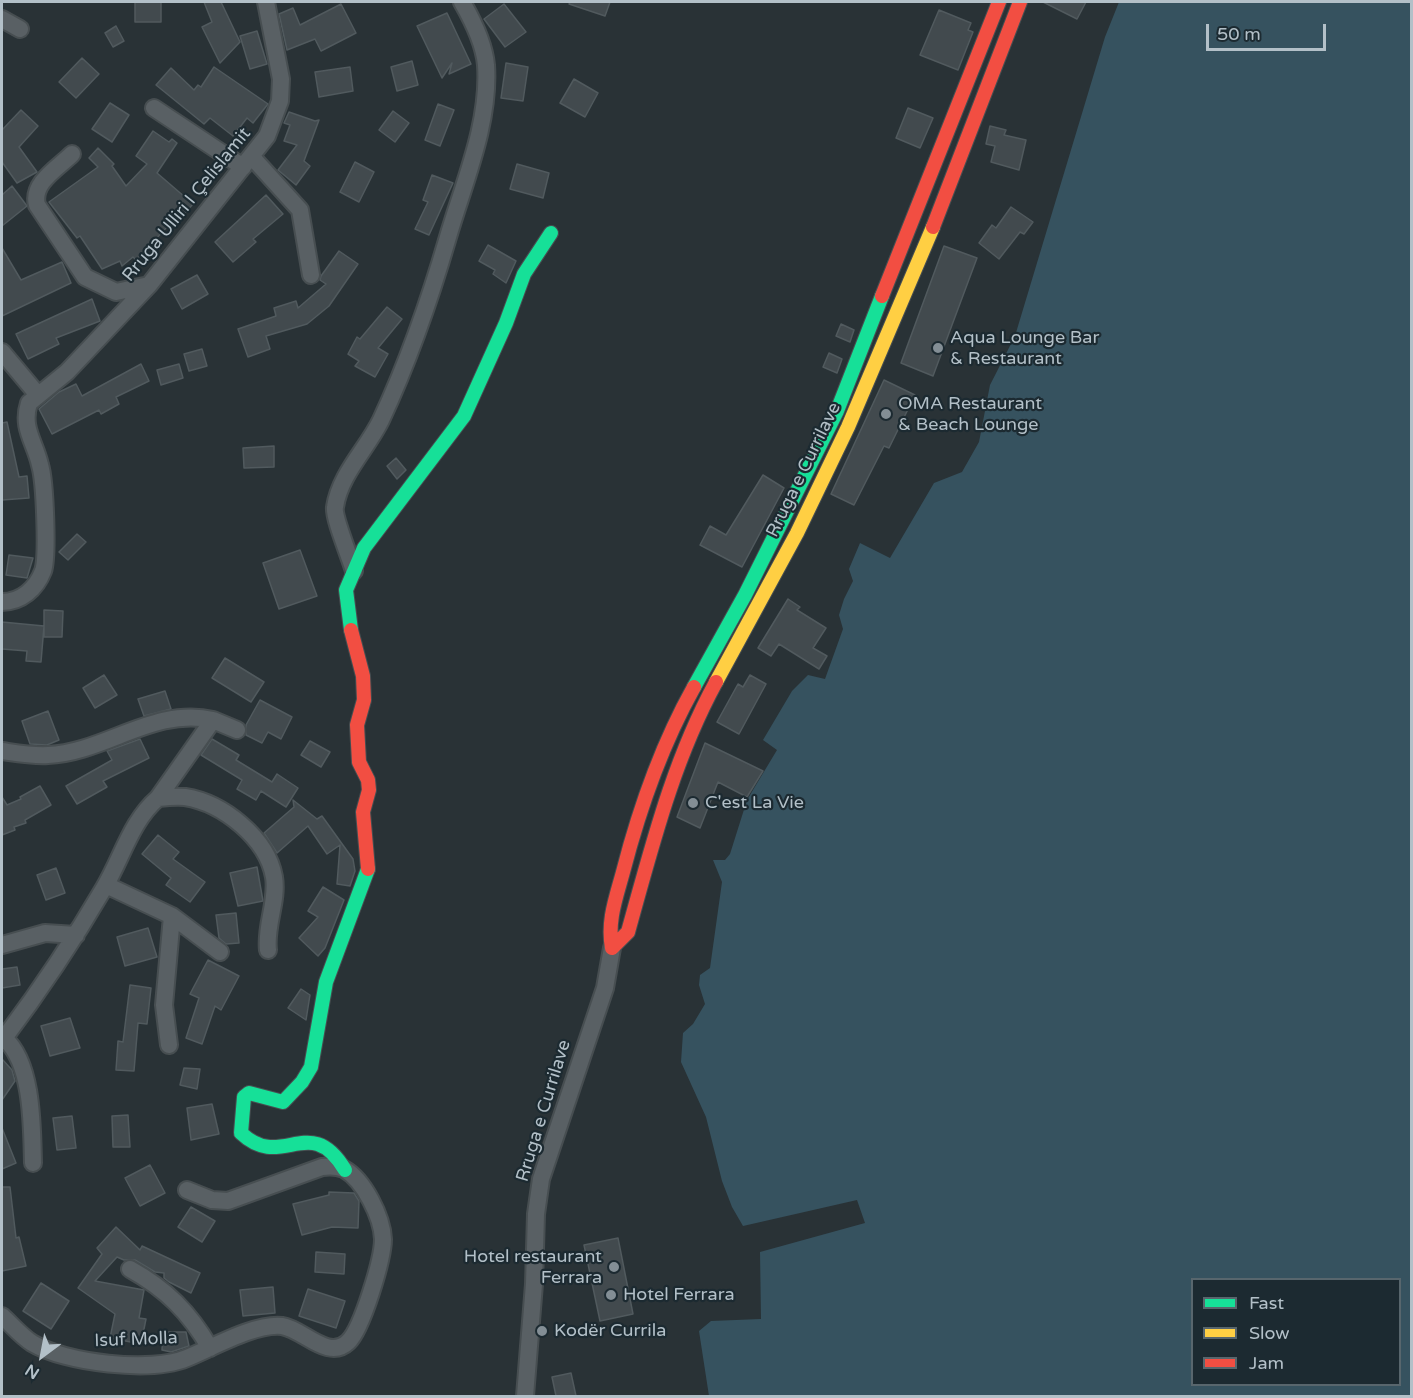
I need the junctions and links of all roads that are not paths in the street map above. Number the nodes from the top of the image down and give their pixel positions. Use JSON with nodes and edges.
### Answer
{"nodes":[{"id":1,"x":266,"y":2,"type":"edge"},
{"id":2,"x":462,"y":2,"type":"edge"},
{"id":3,"x":999,"y":2,"type":"edge"},
{"id":4,"x":1020,"y":2,"type":"edge"},
{"id":5,"x":2,"y":19,"type":"edge"},
{"id":6,"x":20,"y":29,"type":"dead end"},
{"id":7,"x":154,"y":108,"type":"dead end"},
{"id":8,"x":72,"y":154,"type":"dead end"},
{"id":9,"x":248,"y":162,"type":"junction"},
{"id":10,"x":551,"y":234,"type":"dead end"},
{"id":11,"x":311,"y":275,"type":"dead end"},
{"id":12,"x":149,"y":285,"type":"junction"},
{"id":13,"x":2,"y":352,"type":"edge"},
{"id":14,"x":38,"y":395,"type":"junction"},
{"id":15,"x":354,"y":571,"type":"junction"},
{"id":16,"x":2,"y":602,"type":"edge"},
{"id":17,"x":213,"y":720,"type":"junction"},
{"id":18,"x":237,"y":730,"type":"dead end"},
{"id":19,"x":2,"y":751,"type":"edge"},
{"id":20,"x":158,"y":798,"type":"junction"},
{"id":21,"x":106,"y":885,"type":"junction"},
{"id":22,"x":172,"y":916,"type":"junction"},
{"id":23,"x":76,"y":935,"type":"junction"},
{"id":24,"x":2,"y":945,"type":"edge"},
{"id":25,"x":612,"y":948,"type":"junction"},
{"id":26,"x":268,"y":950,"type":"dead end"},
{"id":27,"x":220,"y":952,"type":"dead end"},
{"id":28,"x":3,"y":1039,"type":"edge"},
{"id":29,"x":169,"y":1046,"type":"dead end"},
{"id":30,"x":33,"y":1163,"type":"dead end"},
{"id":31,"x":345,"y":1170,"type":"junction"},
{"id":32,"x":187,"y":1190,"type":"dead end"},
{"id":33,"x":130,"y":1269,"type":"dead end"},
{"id":34,"x":2,"y":1316,"type":"edge"},
{"id":35,"x":210,"y":1348,"type":"junction"},
{"id":36,"x":525,"y":1396,"type":"edge"}],
"edges":[{"from":1,"to":9,"type":"street","name":"Rruga Ulliri I Çelislamit"},
{"from":2,"to":15,"type":"street"},
{"from":3,"to":25,"type":"main road","name":"Rruga e Currilave"},
{"from":4,"to":25,"type":"main road","name":"Rruga e Currilave"},
{"from":5,"to":6,"type":"street"},
{"from":7,"to":9,"type":"street"},
{"from":8,"to":12,"type":"street"},
{"from":9,"to":11,"type":"street"},
{"from":9,"to":12,"type":"street","name":"Rruga Ulliri I Çelislamit"},
{"from":10,"to":15,"type":"main road"},
{"from":12,"to":14,"type":"street","name":"Rruga Ulliri I Çelislamit"},
{"from":13,"to":14,"type":"street"},
{"from":14,"to":16,"type":"street"},
{"from":15,"to":31,"type":"main road"},
{"from":17,"to":18,"type":"street"},
{"from":17,"to":19,"type":"street"},
{"from":17,"to":20,"type":"street"},
{"from":20,"to":21,"type":"street"},
{"from":20,"to":26,"type":"street"},
{"from":21,"to":22,"type":"street"},
{"from":21,"to":23,"type":"street"},
{"from":22,"to":27,"type":"street"},
{"from":22,"to":29,"type":"street"},
{"from":23,"to":24,"type":"street"},
{"from":23,"to":28,"type":"street"},
{"from":25,"to":36,"type":"street","name":"Rruga e Currilave"},
{"from":28,"to":30,"type":"street"},
{"from":31,"to":32,"type":"street"},
{"from":31,"to":35,"type":"street","name":"Isuf Molla"},
{"from":33,"to":35,"type":"street"},
{"from":34,"to":35,"type":"street","name":"Isuf Molla"}]}
